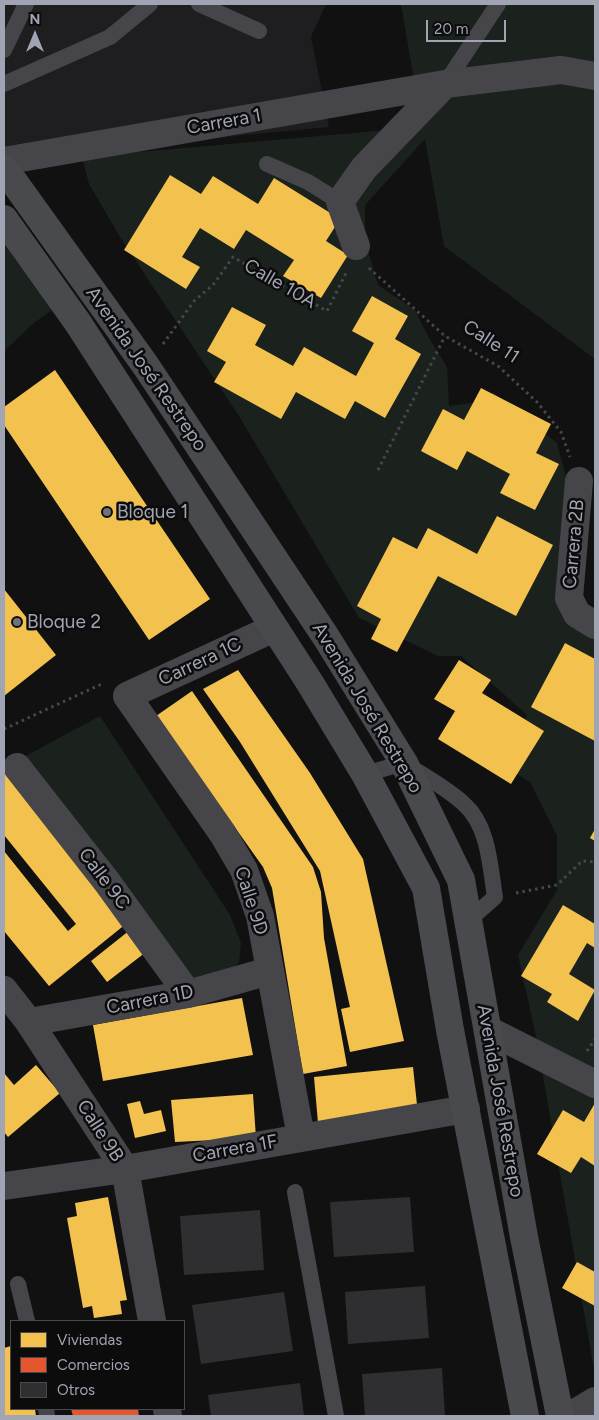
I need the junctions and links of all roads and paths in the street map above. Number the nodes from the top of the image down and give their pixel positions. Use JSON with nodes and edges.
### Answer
{"nodes":[{"id":1,"x":26,"y":4,"type":"edge"},
{"id":2,"x":150,"y":4,"type":"edge"},
{"id":3,"x":199,"y":4,"type":"edge"},
{"id":4,"x":498,"y":4,"type":"edge"},
{"id":5,"x":259,"y":31,"type":"dead end"},
{"id":6,"x":4,"y":50,"type":"edge"},
{"id":7,"x":595,"y":76,"type":"edge"},
{"id":8,"x":4,"y":84,"type":"edge"},
{"id":9,"x":445,"y":84,"type":"junction"},
{"id":10,"x":4,"y":161,"type":"edge"},
{"id":11,"x":267,"y":164,"type":"dead end"},
{"id":12,"x":4,"y":168,"type":"edge"},
{"id":13,"x":340,"y":202,"type":"junction"},
{"id":14,"x":4,"y":219,"type":"edge"},
{"id":15,"x":355,"y":251,"type":"junction"},
{"id":16,"x":445,"y":336,"type":"junction"},
{"id":17,"x":146,"y":366,"type":"junction"},
{"id":18,"x":378,"y":470,"type":"dead end"},
{"id":19,"x":579,"y":481,"type":"joint"},
{"id":20,"x":595,"y":626,"type":"edge"},
{"id":21,"x":274,"y":628,"type":"junction"},
{"id":22,"x":117,"y":689,"type":"junction"},
{"id":23,"x":4,"y":729,"type":"edge"},
{"id":24,"x":404,"y":762,"type":"junction"},
{"id":25,"x":17,"y":767,"type":"dead end"},
{"id":26,"x":365,"y":774,"type":"junction"},
{"id":27,"x":595,"y":862,"type":"edge"},
{"id":28,"x":495,"y":897,"type":"junction"},
{"id":29,"x":468,"y":921,"type":"junction"},
{"id":30,"x":269,"y":971,"type":"junction"},
{"id":31,"x":4,"y":990,"type":"edge"},
{"id":32,"x":188,"y":994,"type":"junction"},
{"id":33,"x":29,"y":1022,"type":"junction"},
{"id":34,"x":488,"y":1030,"type":"junction"},
{"id":35,"x":595,"y":1084,"type":"edge"},
{"id":36,"x":466,"y":1110,"type":"junction"},
{"id":37,"x":301,"y":1137,"type":"junction"},
{"id":38,"x":125,"y":1169,"type":"junction"},
{"id":39,"x":4,"y":1186,"type":"edge"},
{"id":40,"x":295,"y":1192,"type":"dead end"},
{"id":41,"x":18,"y":1284,"type":"dead end"},
{"id":42,"x":27,"y":1320,"type":"edge"},
{"id":43,"x":152,"y":1320,"type":"edge"},
{"id":44,"x":595,"y":1401,"type":"edge"},
{"id":45,"x":336,"y":1416,"type":"edge"},
{"id":46,"x":526,"y":1416,"type":"edge"},
{"id":47,"x":560,"y":1416,"type":"edge"},
{"id":48,"x":570,"y":1416,"type":"edge"}],
"edges":[{"from":1,"to":6,"type":"lane"},
{"from":2,"to":8,"type":"lane"},
{"from":3,"to":5,"type":"lane"},
{"from":4,"to":9,"type":"lane"},
{"from":7,"to":9,"type":"street","name":"Carrera 1"},
{"from":9,"to":10,"type":"street","name":"Carrera 1"},
{"from":9,"to":13,"type":"street"},
{"from":11,"to":13,"type":"lane"},
{"from":12,"to":17,"type":"main road","name":"Avenida José Restrepo"},
{"from":13,"to":15,"type":"street"},
{"from":14,"to":21,"type":"main road","name":"Avenida José Restrepo"},
{"from":15,"to":16,"type":"path","name":"Calle 11"},
{"from":15,"to":17,"type":"path","name":"Calle 10A"},
{"from":16,"to":18,"type":"path"},
{"from":16,"to":19,"type":"path","name":"Calle 11"},
{"from":17,"to":24,"type":"main road","name":"Avenida José Restrepo"},
{"from":19,"to":20,"type":"street","name":"Carrera 2B"},
{"from":21,"to":22,"type":"street","name":"Carrera 1C"},
{"from":21,"to":26,"type":"main road","name":"Avenida José Restrepo"},
{"from":22,"to":23,"type":"path"},
{"from":22,"to":30,"type":"street","name":"Calle 9D"},
{"from":24,"to":26,"type":"lane"},
{"from":24,"to":28,"type":"lane"},
{"from":24,"to":29,"type":"main road","name":"Avenida José Restrepo"},
{"from":25,"to":32,"type":"street","name":"Calle 9C"},
{"from":26,"to":36,"type":"main road","name":"Avenida José Restrepo"},
{"from":27,"to":28,"type":"path"},
{"from":28,"to":29,"type":"lane"},
{"from":29,"to":34,"type":"main road","name":"Avenida José Restrepo"},
{"from":30,"to":32,"type":"street","name":"Carrera 1D"},
{"from":30,"to":37,"type":"street","name":"Calle 9D"},
{"from":31,"to":33,"type":"street","name":"Calle 9B"},
{"from":32,"to":33,"type":"street","name":"Carrera 1D"},
{"from":33,"to":38,"type":"street","name":"Calle 9B"},
{"from":34,"to":35,"type":"street"},
{"from":34,"to":47,"type":"main road","name":"Avenida José Restrepo"},
{"from":36,"to":37,"type":"street","name":"Carrera 1F"},
{"from":36,"to":46,"type":"main road","name":"Avenida José Restrepo"},
{"from":37,"to":38,"type":"street","name":"Carrera 1F"},
{"from":38,"to":39,"type":"street","name":"Carrera 1F"},
{"from":38,"to":43,"type":"street","name":"Calle 9B"},
{"from":40,"to":45,"type":"lane"},
{"from":41,"to":42,"type":"lane"},
{"from":44,"to":48,"type":"street"}]}
